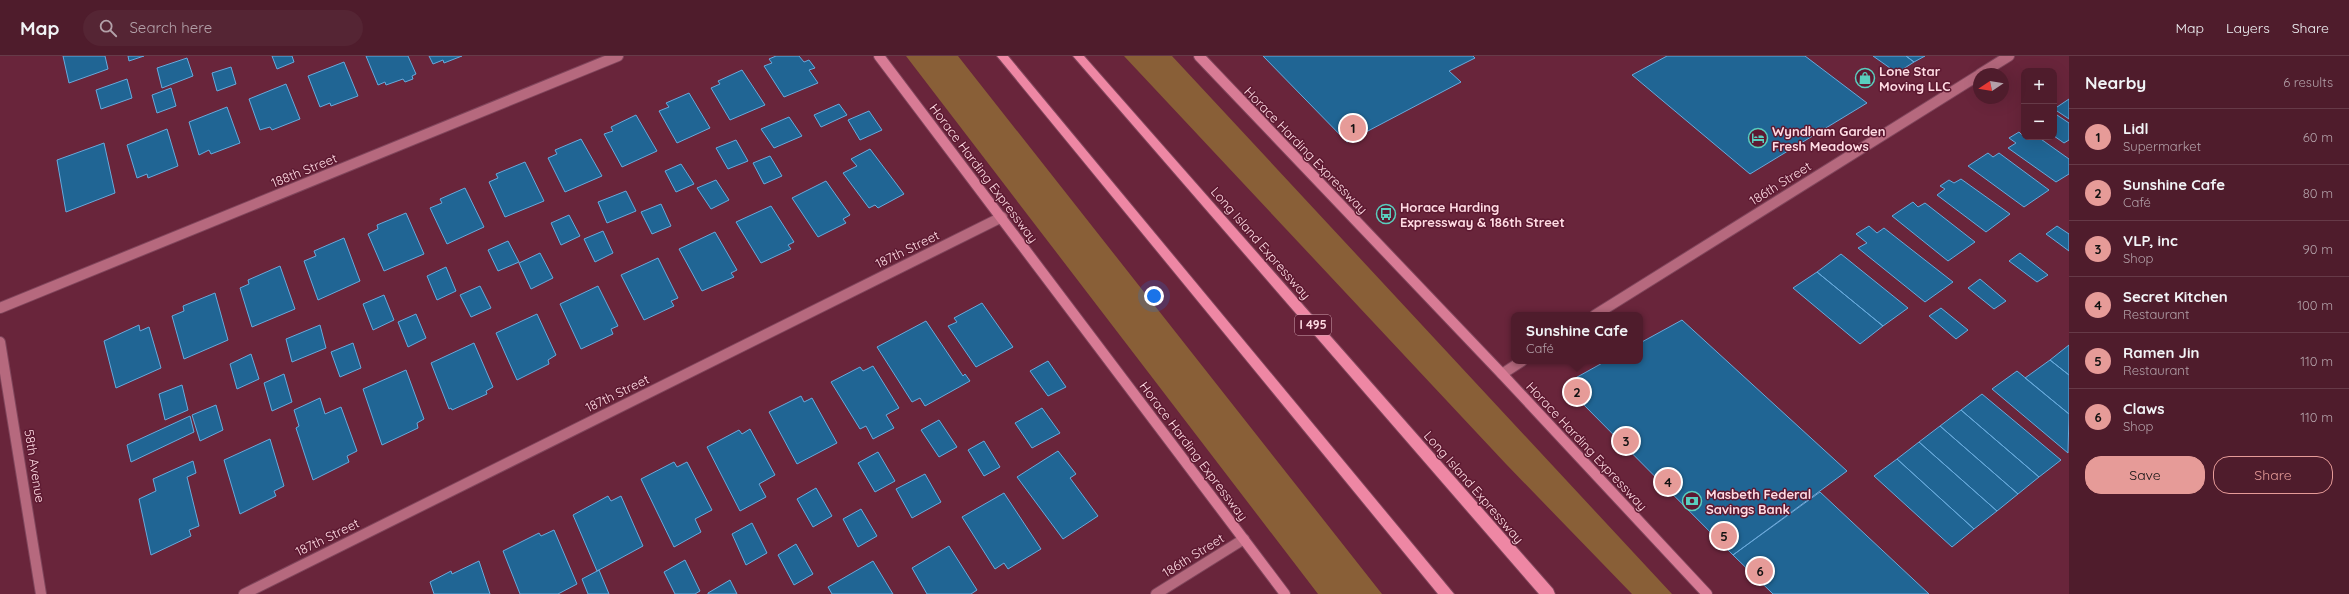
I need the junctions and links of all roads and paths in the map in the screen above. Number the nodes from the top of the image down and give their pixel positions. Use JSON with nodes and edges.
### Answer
{"nodes":[{"id":1,"x":618,"y":56,"type":"edge"},
{"id":2,"x":879,"y":56,"type":"edge"},
{"id":3,"x":1002,"y":56,"type":"edge"},
{"id":4,"x":1078,"y":56,"type":"edge"},
{"id":5,"x":1199,"y":56,"type":"edge"},
{"id":6,"x":2009,"y":56,"type":"edge"},
{"id":7,"x":1990,"y":68,"type":"edge"},
{"id":8,"x":1973,"y":78,"type":"edge"},
{"id":9,"x":1002,"y":217,"type":"junction"},
{"id":10,"x":0,"y":308,"type":"edge"},
{"id":11,"x":1600,"y":312,"type":"edge"},
{"id":12,"x":0,"y":342,"type":"edge"},
{"id":13,"x":1517,"y":364,"type":"edge"},
{"id":14,"x":1502,"y":374,"type":"junction"},
{"id":15,"x":1244,"y":539,"type":"junction"},
{"id":16,"x":41,"y":594,"type":"edge"},
{"id":17,"x":244,"y":594,"type":"edge"},
{"id":18,"x":1156,"y":594,"type":"edge"},
{"id":19,"x":1285,"y":594,"type":"edge"},
{"id":20,"x":1447,"y":594,"type":"edge"},
{"id":21,"x":1548,"y":594,"type":"edge"},
{"id":22,"x":1708,"y":594,"type":"edge"}],
"edges":[{"from":1,"to":10,"type":"street","name":"188th Street"},
{"from":2,"to":9,"type":"main road","name":"Horace Harding Expressway"},
{"from":3,"to":20,"type":"highway"},
{"from":4,"to":21,"type":"highway","name":"Long Island Expressway","number":"I 495"},
{"from":5,"to":14,"type":"main road","name":"Horace Harding Expressway"},
{"from":6,"to":7,"type":"street","name":"186th Street"},
{"from":8,"to":11,"type":"street","name":"186th Street"},
{"from":9,"to":15,"type":"main road","name":"Horace Harding Expressway"},
{"from":9,"to":17,"type":"street","name":"187th Street"},
{"from":12,"to":16,"type":"street","name":"58th Avenue"},
{"from":13,"to":14,"type":"street"},
{"from":14,"to":22,"type":"main road","name":"Horace Harding Expressway"},
{"from":15,"to":18,"type":"street","name":"186th Street"},
{"from":15,"to":19,"type":"main road","name":"Horace Harding Expressway"}]}
